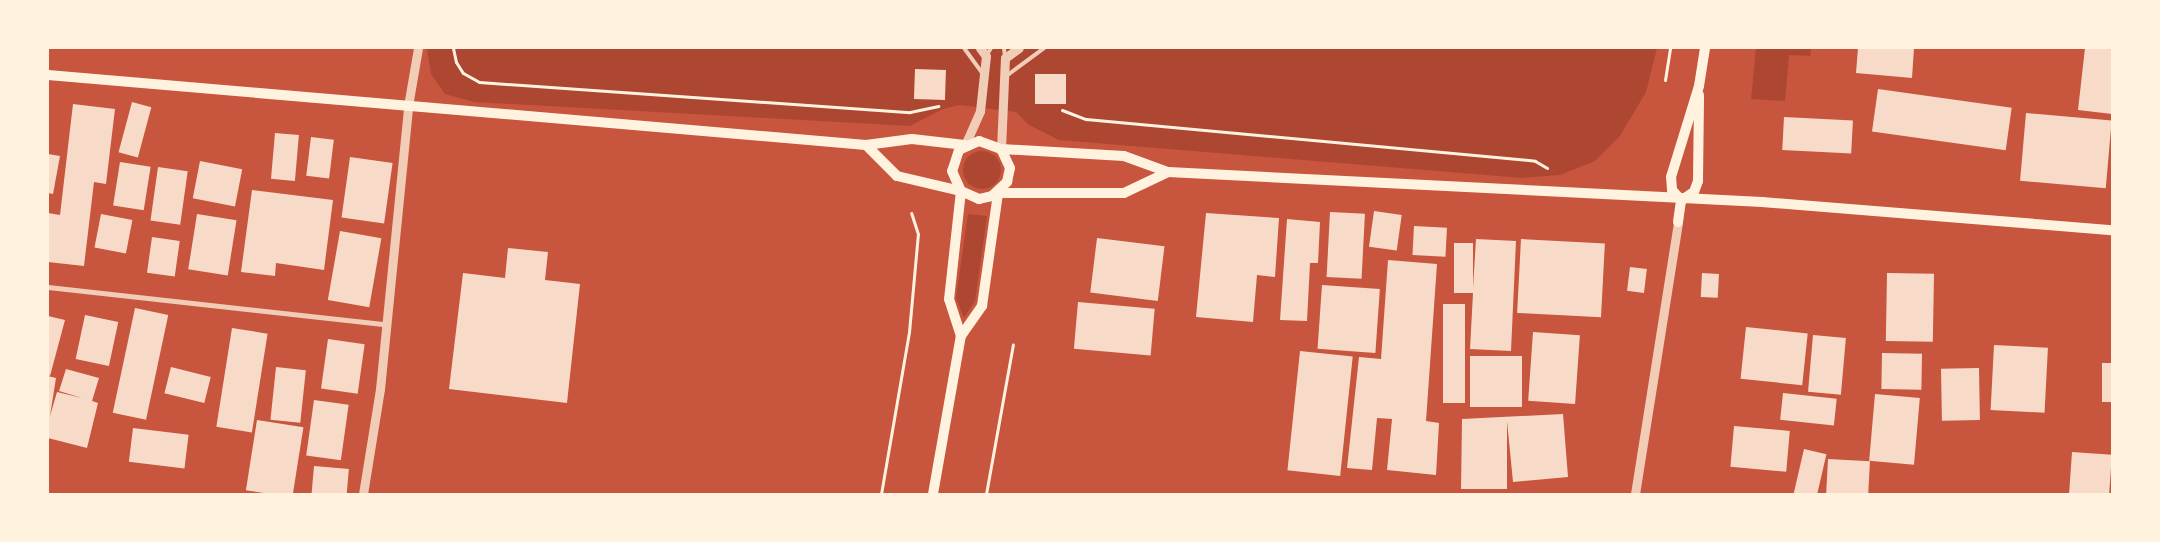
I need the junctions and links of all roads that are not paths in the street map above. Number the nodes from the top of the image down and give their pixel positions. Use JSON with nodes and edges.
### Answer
{"nodes":[{"id":1,"x":418,"y":48,"type":"edge"},
{"id":2,"x":964,"y":48,"type":"edge"},
{"id":3,"x":980,"y":48,"type":"edge"},
{"id":4,"x":1004,"y":48,"type":"edge"},
{"id":5,"x":1019,"y":48,"type":"edge"},
{"id":6,"x":1044,"y":48,"type":"edge"},
{"id":7,"x":1705,"y":48,"type":"edge"},
{"id":8,"x":988,"y":52,"type":"edge"},
{"id":9,"x":1005,"y":58,"type":"junction"},
{"id":10,"x":48,"y":75,"type":"edge"},
{"id":11,"x":984,"y":76,"type":"junction"},
{"id":12,"x":1003,"y":78,"type":"junction"},
{"id":13,"x":1699,"y":86,"type":"junction"},
{"id":14,"x":408,"y":106,"type":"junction"},
{"id":15,"x":866,"y":145,"type":"junction"},
{"id":16,"x":965,"y":145,"type":"junction"},
{"id":17,"x":1001,"y":149,"type":"junction"},
{"id":18,"x":1168,"y":172,"type":"junction"},
{"id":19,"x":960,"y":191,"type":"junction"},
{"id":20,"x":998,"y":193,"type":"junction"},
{"id":21,"x":1681,"y":200,"type":"junction"},
{"id":22,"x":1678,"y":222,"type":"joint"},
{"id":23,"x":2112,"y":230,"type":"edge"},
{"id":24,"x":48,"y":287,"type":"edge"},
{"id":25,"x":385,"y":324,"type":"junction"},
{"id":26,"x":961,"y":336,"type":"junction"},
{"id":27,"x":363,"y":494,"type":"edge"},
{"id":28,"x":933,"y":494,"type":"edge"},
{"id":29,"x":1636,"y":494,"type":"edge"}],
"edges":[{"from":1,"to":14,"type":"street"},
{"from":2,"to":11,"type":"lane"},
{"from":3,"to":8,"type":"street"},
{"from":4,"to":9,"type":"lane"},
{"from":5,"to":9,"type":"street"},
{"from":6,"to":12,"type":"lane"},
{"from":7,"to":13,"type":"main road"},
{"from":8,"to":11,"type":"street"},
{"from":9,"to":12,"type":"street"},
{"from":10,"to":14,"type":"main road"},
{"from":11,"to":16,"type":"street"},
{"from":12,"to":17,"type":"street"},
{"from":13,"to":21,"type":"main road"},
{"from":13,"to":21,"type":"main road"},
{"from":14,"to":15,"type":"main road"},
{"from":14,"to":25,"type":"street"},
{"from":15,"to":16,"type":"main road"},
{"from":15,"to":19,"type":"main road"},
{"from":16,"to":17,"type":"main road"},
{"from":16,"to":19,"type":"main road"},
{"from":17,"to":18,"type":"main road"},
{"from":17,"to":20,"type":"main road"},
{"from":18,"to":20,"type":"main road"},
{"from":18,"to":21,"type":"main road"},
{"from":19,"to":20,"type":"main road"},
{"from":19,"to":26,"type":"main road"},
{"from":20,"to":26,"type":"main road"},
{"from":21,"to":22,"type":"main road"},
{"from":21,"to":23,"type":"main road"},
{"from":22,"to":29,"type":"street"},
{"from":24,"to":25,"type":"street"},
{"from":25,"to":27,"type":"street"},
{"from":26,"to":28,"type":"main road"}]}
